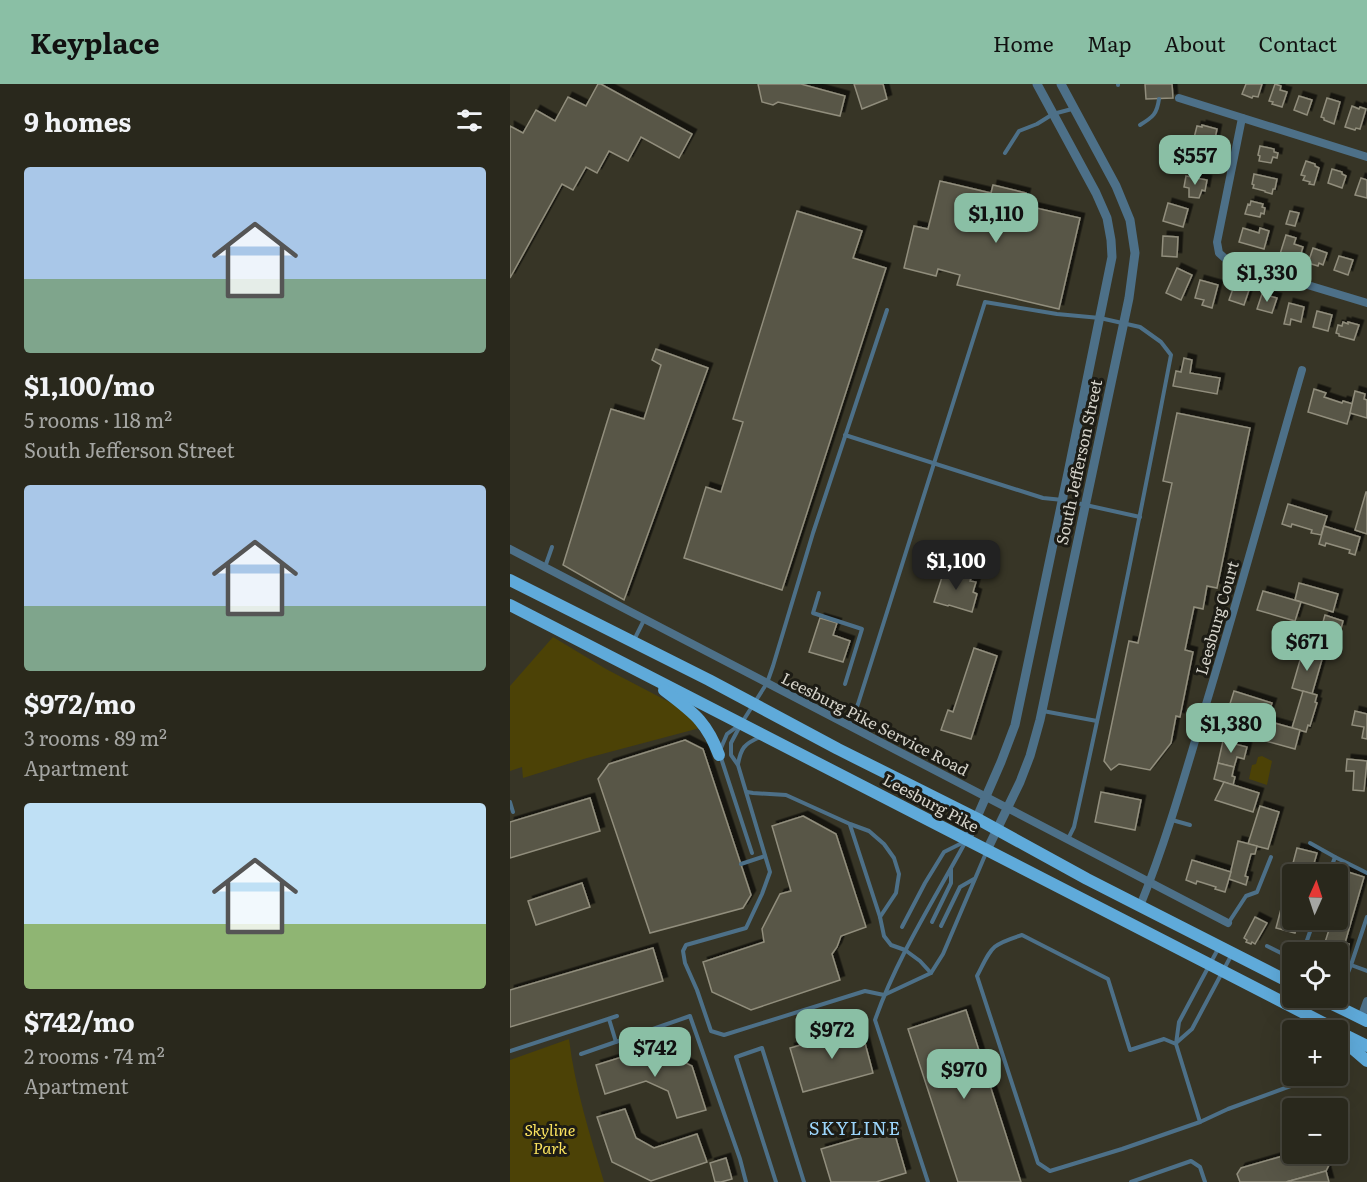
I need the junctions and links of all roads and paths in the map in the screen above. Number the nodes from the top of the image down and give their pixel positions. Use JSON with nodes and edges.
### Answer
{"nodes":[{"id":1,"x":1037,"y":84,"type":"edge"},
{"id":2,"x":1061,"y":84,"type":"edge"},
{"id":3,"x":1179,"y":98,"type":"dead end"},
{"id":4,"x":1159,"y":99,"type":"dead end"},
{"id":5,"x":1075,"y":109,"type":"junction"},
{"id":6,"x":1053,"y":114,"type":"junction"},
{"id":7,"x":1242,"y":118,"type":"junction"},
{"id":8,"x":1140,"y":125,"type":"dead end"},
{"id":9,"x":1005,"y":153,"type":"dead end"},
{"id":10,"x":1367,"y":157,"type":"edge"},
{"id":11,"x":1367,"y":303,"type":"edge"},
{"id":12,"x":888,"y":310,"type":"dead end"},
{"id":13,"x":1100,"y":318,"type":"junction"},
{"id":14,"x":1124,"y":323,"type":"junction"},
{"id":15,"x":1302,"y":370,"type":"dead end"},
{"id":16,"x":845,"y":435,"type":"junction"},
{"id":17,"x":934,"y":464,"type":"junction"},
{"id":18,"x":1063,"y":500,"type":"junction"},
{"id":19,"x":1086,"y":506,"type":"junction"},
{"id":20,"x":1140,"y":517,"type":"junction"},
{"id":21,"x":552,"y":547,"type":"dead end"},
{"id":22,"x":510,"y":549,"type":"edge"},
{"id":23,"x":545,"y":567,"type":"junction"},
{"id":24,"x":510,"y":580,"type":"edge"},
{"id":25,"x":819,"y":593,"type":"dead end"},
{"id":26,"x":510,"y":605,"type":"edge"},
{"id":27,"x":645,"y":619,"type":"junction"},
{"id":28,"x":633,"y":642,"type":"junction"},
{"id":29,"x":642,"y":673,"type":"junction"},
{"id":30,"x":767,"y":683,"type":"junction"},
{"id":31,"x":845,"y":684,"type":"dead end"},
{"id":32,"x":753,"y":705,"type":"junction"},
{"id":33,"x":1217,"y":709,"type":"dead end"},
{"id":34,"x":1042,"y":711,"type":"junction"},
{"id":35,"x":1202,"y":719,"type":"junction"},
{"id":36,"x":1097,"y":721,"type":"junction"},
{"id":37,"x":1213,"y":722,"type":"junction"},
{"id":38,"x":741,"y":724,"type":"junction"},
{"id":39,"x":849,"y":725,"type":"junction"},
{"id":40,"x":1209,"y":734,"type":"dead end"},
{"id":41,"x":764,"y":735,"type":"junction"},
{"id":42,"x":719,"y":754,"type":"junction"},
{"id":43,"x":738,"y":765,"type":"junction"},
{"id":44,"x":747,"y":791,"type":"junction"},
{"id":45,"x":986,"y":797,"type":"junction"},
{"id":46,"x":510,"y":802,"type":"edge"},
{"id":47,"x":1007,"y":808,"type":"junction"},
{"id":48,"x":513,"y":812,"type":"dead end"},
{"id":49,"x":976,"y":818,"type":"junction"},
{"id":50,"x":1171,"y":820,"type":"junction"},
{"id":51,"x":850,"y":824,"type":"junction"},
{"id":52,"x":1191,"y":825,"type":"dead end"},
{"id":53,"x":996,"y":830,"type":"junction"},
{"id":54,"x":967,"y":840,"type":"junction"},
{"id":55,"x":1068,"y":840,"type":"junction"},
{"id":56,"x":1310,"y":843,"type":"dead end"},
{"id":57,"x":987,"y":850,"type":"junction"},
{"id":58,"x":752,"y":853,"type":"dead end"},
{"id":59,"x":765,"y":856,"type":"junction"},
{"id":60,"x":1271,"y":857,"type":"dead end"},
{"id":61,"x":1335,"y":857,"type":"junction"},
{"id":62,"x":741,"y":864,"type":"dead end"},
{"id":63,"x":1333,"y":864,"type":"edge"},
{"id":64,"x":951,"y":868,"type":"junction"},
{"id":65,"x":1367,"y":873,"type":"edge"},
{"id":66,"x":975,"y":878,"type":"junction"},
{"id":67,"x":1150,"y":882,"type":"junction"},
{"id":68,"x":1140,"y":906,"type":"junction"},
{"id":69,"x":880,"y":917,"type":"junction"},
{"id":70,"x":1367,"y":917,"type":"edge"},
{"id":71,"x":932,"y":922,"type":"dead end"},
{"id":72,"x":1228,"y":923,"type":"joint"},
{"id":73,"x":941,"y":926,"type":"dead end"},
{"id":74,"x":902,"y":927,"type":"dead end"},
{"id":75,"x":1267,"y":946,"type":"dead end"},
{"id":76,"x":1219,"y":947,"type":"junction"},
{"id":77,"x":905,"y":950,"type":"junction"},
{"id":78,"x":1232,"y":953,"type":"junction"},
{"id":79,"x":1282,"y":954,"type":"edge"},
{"id":80,"x":1210,"y":964,"type":"junction"},
{"id":81,"x":1351,"y":965,"type":"junction"},
{"id":82,"x":1223,"y":971,"type":"junction"},
{"id":83,"x":1367,"y":971,"type":"edge"},
{"id":84,"x":1348,"y":972,"type":"edge"},
{"id":85,"x":931,"y":973,"type":"junction"},
{"id":86,"x":1282,"y":977,"type":"edge"},
{"id":87,"x":884,"y":995,"type":"junction"},
{"id":88,"x":1367,"y":1001,"type":"edge"},
{"id":89,"x":1341,"y":1008,"type":"edge"},
{"id":90,"x":617,"y":1016,"type":"dead end"},
{"id":91,"x":1311,"y":1017,"type":"junction"},
{"id":92,"x":609,"y":1019,"type":"junction"},
{"id":93,"x":1364,"y":1019,"type":"edge"},
{"id":94,"x":1315,"y":1020,"type":"edge"},
{"id":95,"x":1317,"y":1020,"type":"edge"},
{"id":96,"x":1348,"y":1036,"type":"edge"},
{"id":97,"x":616,"y":1042,"type":"junction"},
{"id":98,"x":1176,"y":1044,"type":"junction"},
{"id":99,"x":1348,"y":1045,"type":"edge"},
{"id":100,"x":1367,"y":1046,"type":"edge"},
{"id":101,"x":510,"y":1051,"type":"edge"},
{"id":102,"x":581,"y":1054,"type":"dead end"},
{"id":103,"x":1367,"y":1062,"type":"edge"},
{"id":104,"x":1291,"y":1086,"type":"edge"},
{"id":105,"x":1200,"y":1122,"type":"junction"},
{"id":106,"x":746,"y":1182,"type":"edge"},
{"id":107,"x":776,"y":1182,"type":"edge"},
{"id":108,"x":804,"y":1182,"type":"edge"},
{"id":109,"x":928,"y":1182,"type":"edge"},
{"id":110,"x":1131,"y":1182,"type":"edge"},
{"id":111,"x":1205,"y":1182,"type":"edge"}],
"edges":[{"from":1,"to":6,"type":"street","name":"South Jefferson Street"},
{"from":2,"to":5,"type":"street","name":"South Jefferson Street"},
{"from":3,"to":7,"type":"street"},
{"from":4,"to":8,"type":"lane"},
{"from":5,"to":6,"type":"lane"},
{"from":5,"to":14,"type":"street","name":"South Jefferson Street"},
{"from":6,"to":9,"type":"lane"},
{"from":6,"to":13,"type":"street","name":"South Jefferson Street"},
{"from":7,"to":10,"type":"street"},
{"from":7,"to":11,"type":"street"},
{"from":12,"to":16,"type":"lane"},
{"from":13,"to":14,"type":"lane"},
{"from":13,"to":17,"type":"lane"},
{"from":13,"to":18,"type":"street","name":"South Jefferson Street"},
{"from":14,"to":19,"type":"street","name":"South Jefferson Street"},
{"from":14,"to":20,"type":"lane"},
{"from":15,"to":35,"type":"street","name":"Leesburg Court"},
{"from":16,"to":17,"type":"lane"},
{"from":16,"to":30,"type":"lane"},
{"from":17,"to":18,"type":"lane"},
{"from":17,"to":39,"type":"lane"},
{"from":18,"to":19,"type":"lane"},
{"from":18,"to":45,"type":"street","name":"South Jefferson Street"},
{"from":19,"to":20,"type":"lane"},
{"from":19,"to":34,"type":"street","name":"South Jefferson Street"},
{"from":20,"to":36,"type":"lane"},
{"from":21,"to":23,"type":"lane"},
{"from":22,"to":23,"type":"street","name":"Leesburg Pike Service Road"},
{"from":23,"to":27,"type":"street","name":"Leesburg Pike Service Road"},
{"from":24,"to":28,"type":"main road","name":"Leesburg Pike"},
{"from":25,"to":31,"type":"lane"},
{"from":26,"to":29,"type":"main road","name":"Leesburg Pike"},
{"from":27,"to":28,"type":"lane"},
{"from":27,"to":30,"type":"street","name":"Leesburg Pike Service Road"},
{"from":28,"to":32,"type":"main road","name":"Leesburg Pike"},
{"from":29,"to":38,"type":"main road","name":"Leesburg Pike"},
{"from":29,"to":42,"type":"main road"},
{"from":30,"to":32,"type":"lane"},
{"from":30,"to":39,"type":"street","name":"Leesburg Pike Service Road"},
{"from":32,"to":38,"type":"lane"},
{"from":32,"to":49,"type":"main road","name":"Leesburg Pike"},
{"from":33,"to":37,"type":"lane"},
{"from":34,"to":36,"type":"lane"},
{"from":34,"to":47,"type":"street","name":"South Jefferson Street"},
{"from":35,"to":37,"type":"lane"},
{"from":35,"to":50,"type":"street","name":"Leesburg Court"},
{"from":36,"to":55,"type":"lane"},
{"from":37,"to":40,"type":"lane"},
{"from":38,"to":41,"type":"main road","name":"Leesburg Pike"},
{"from":38,"to":42,"type":"lane"},
{"from":38,"to":43,"type":"lane"},
{"from":39,"to":45,"type":"street","name":"Leesburg Pike Service Road"},
{"from":41,"to":43,"type":"lane"},
{"from":41,"to":54,"type":"main road","name":"Leesburg Pike"},
{"from":42,"to":58,"type":"lane"},
{"from":43,"to":44,"type":"lane"},
{"from":44,"to":51,"type":"lane"},
{"from":44,"to":59,"type":"lane"},
{"from":45,"to":47,"type":"street","name":"Leesburg Pike Service Road"},
{"from":45,"to":49,"type":"street","name":"South Jefferson Street"},
{"from":46,"to":48,"type":"lane"},
{"from":47,"to":53,"type":"street","name":"South Jefferson Street"},
{"from":47,"to":55,"type":"street","name":"Leesburg Pike Service Road"},
{"from":49,"to":53,"type":"main road","name":"Leesburg Pike"},
{"from":49,"to":54,"type":"street","name":"South Jefferson Street"},
{"from":50,"to":52,"type":"lane"},
{"from":50,"to":67,"type":"street","name":"Leesburg Court"},
{"from":51,"to":69,"type":"lane"},
{"from":51,"to":69,"type":"lane"},
{"from":53,"to":57,"type":"street","name":"South Jefferson Street"},
{"from":53,"to":68,"type":"main road","name":"Leesburg Pike"},
{"from":54,"to":57,"type":"main road","name":"Leesburg Pike"},
{"from":54,"to":64,"type":"lane"},
{"from":54,"to":74,"type":"lane"},
{"from":55,"to":67,"type":"street","name":"Leesburg Pike Service Road"},
{"from":56,"to":61,"type":"lane"},
{"from":57,"to":66,"type":"lane"},
{"from":57,"to":80,"type":"main road","name":"Leesburg Pike"},
{"from":59,"to":62,"type":"lane"},
{"from":59,"to":87,"type":"lane"},
{"from":60,"to":72,"type":"lane"},
{"from":61,"to":63,"type":"lane"},
{"from":61,"to":65,"type":"lane"},
{"from":64,"to":71,"type":"lane"},
{"from":64,"to":77,"type":"lane"},
{"from":66,"to":73,"type":"lane"},
{"from":66,"to":85,"type":"lane"},
{"from":67,"to":68,"type":"street","name":"Leesburg Court"},
{"from":67,"to":72,"type":"street","name":"Leesburg Pike Service Road"},
{"from":68,"to":76,"type":"main road","name":"Leesburg Pike"},
{"from":69,"to":77,"type":"lane"},
{"from":70,"to":81,"type":"lane"},
{"from":75,"to":79,"type":"lane"},
{"from":76,"to":78,"type":"main road","name":"Leesburg Pike"},
{"from":76,"to":80,"type":"lane"},
{"from":77,"to":85,"type":"lane"},
{"from":77,"to":87,"type":"lane"},
{"from":78,"to":82,"type":"lane"},
{"from":78,"to":86,"type":"main road","name":"Leesburg Pike"},
{"from":80,"to":82,"type":"main road","name":"Leesburg Pike"},
{"from":80,"to":98,"type":"lane"},
{"from":81,"to":83,"type":"lane"},
{"from":81,"to":84,"type":"lane"},
{"from":82,"to":91,"type":"main road","name":"Leesburg Pike"},
{"from":82,"to":98,"type":"lane"},
{"from":85,"to":87,"type":"lane"},
{"from":87,"to":109,"type":"lane"},
{"from":88,"to":93,"type":"street"},
{"from":89,"to":93,"type":"main road"},
{"from":90,"to":92,"type":"lane"},
{"from":91,"to":94,"type":"main road"},
{"from":91,"to":95,"type":"main road","name":"Leesburg Pike"},
{"from":92,"to":97,"type":"lane"},
{"from":92,"to":101,"type":"lane"},
{"from":96,"to":100,"type":"main road","name":"Leesburg Pike"},
{"from":97,"to":102,"type":"lane"},
{"from":97,"to":106,"type":"lane"},
{"from":98,"to":105,"type":"lane"},
{"from":98,"to":105,"type":"lane"},
{"from":99,"to":103,"type":"main road"},
{"from":104,"to":105,"type":"lane"},
{"from":107,"to":108,"type":"lane"},
{"from":110,"to":111,"type":"lane"}]}
